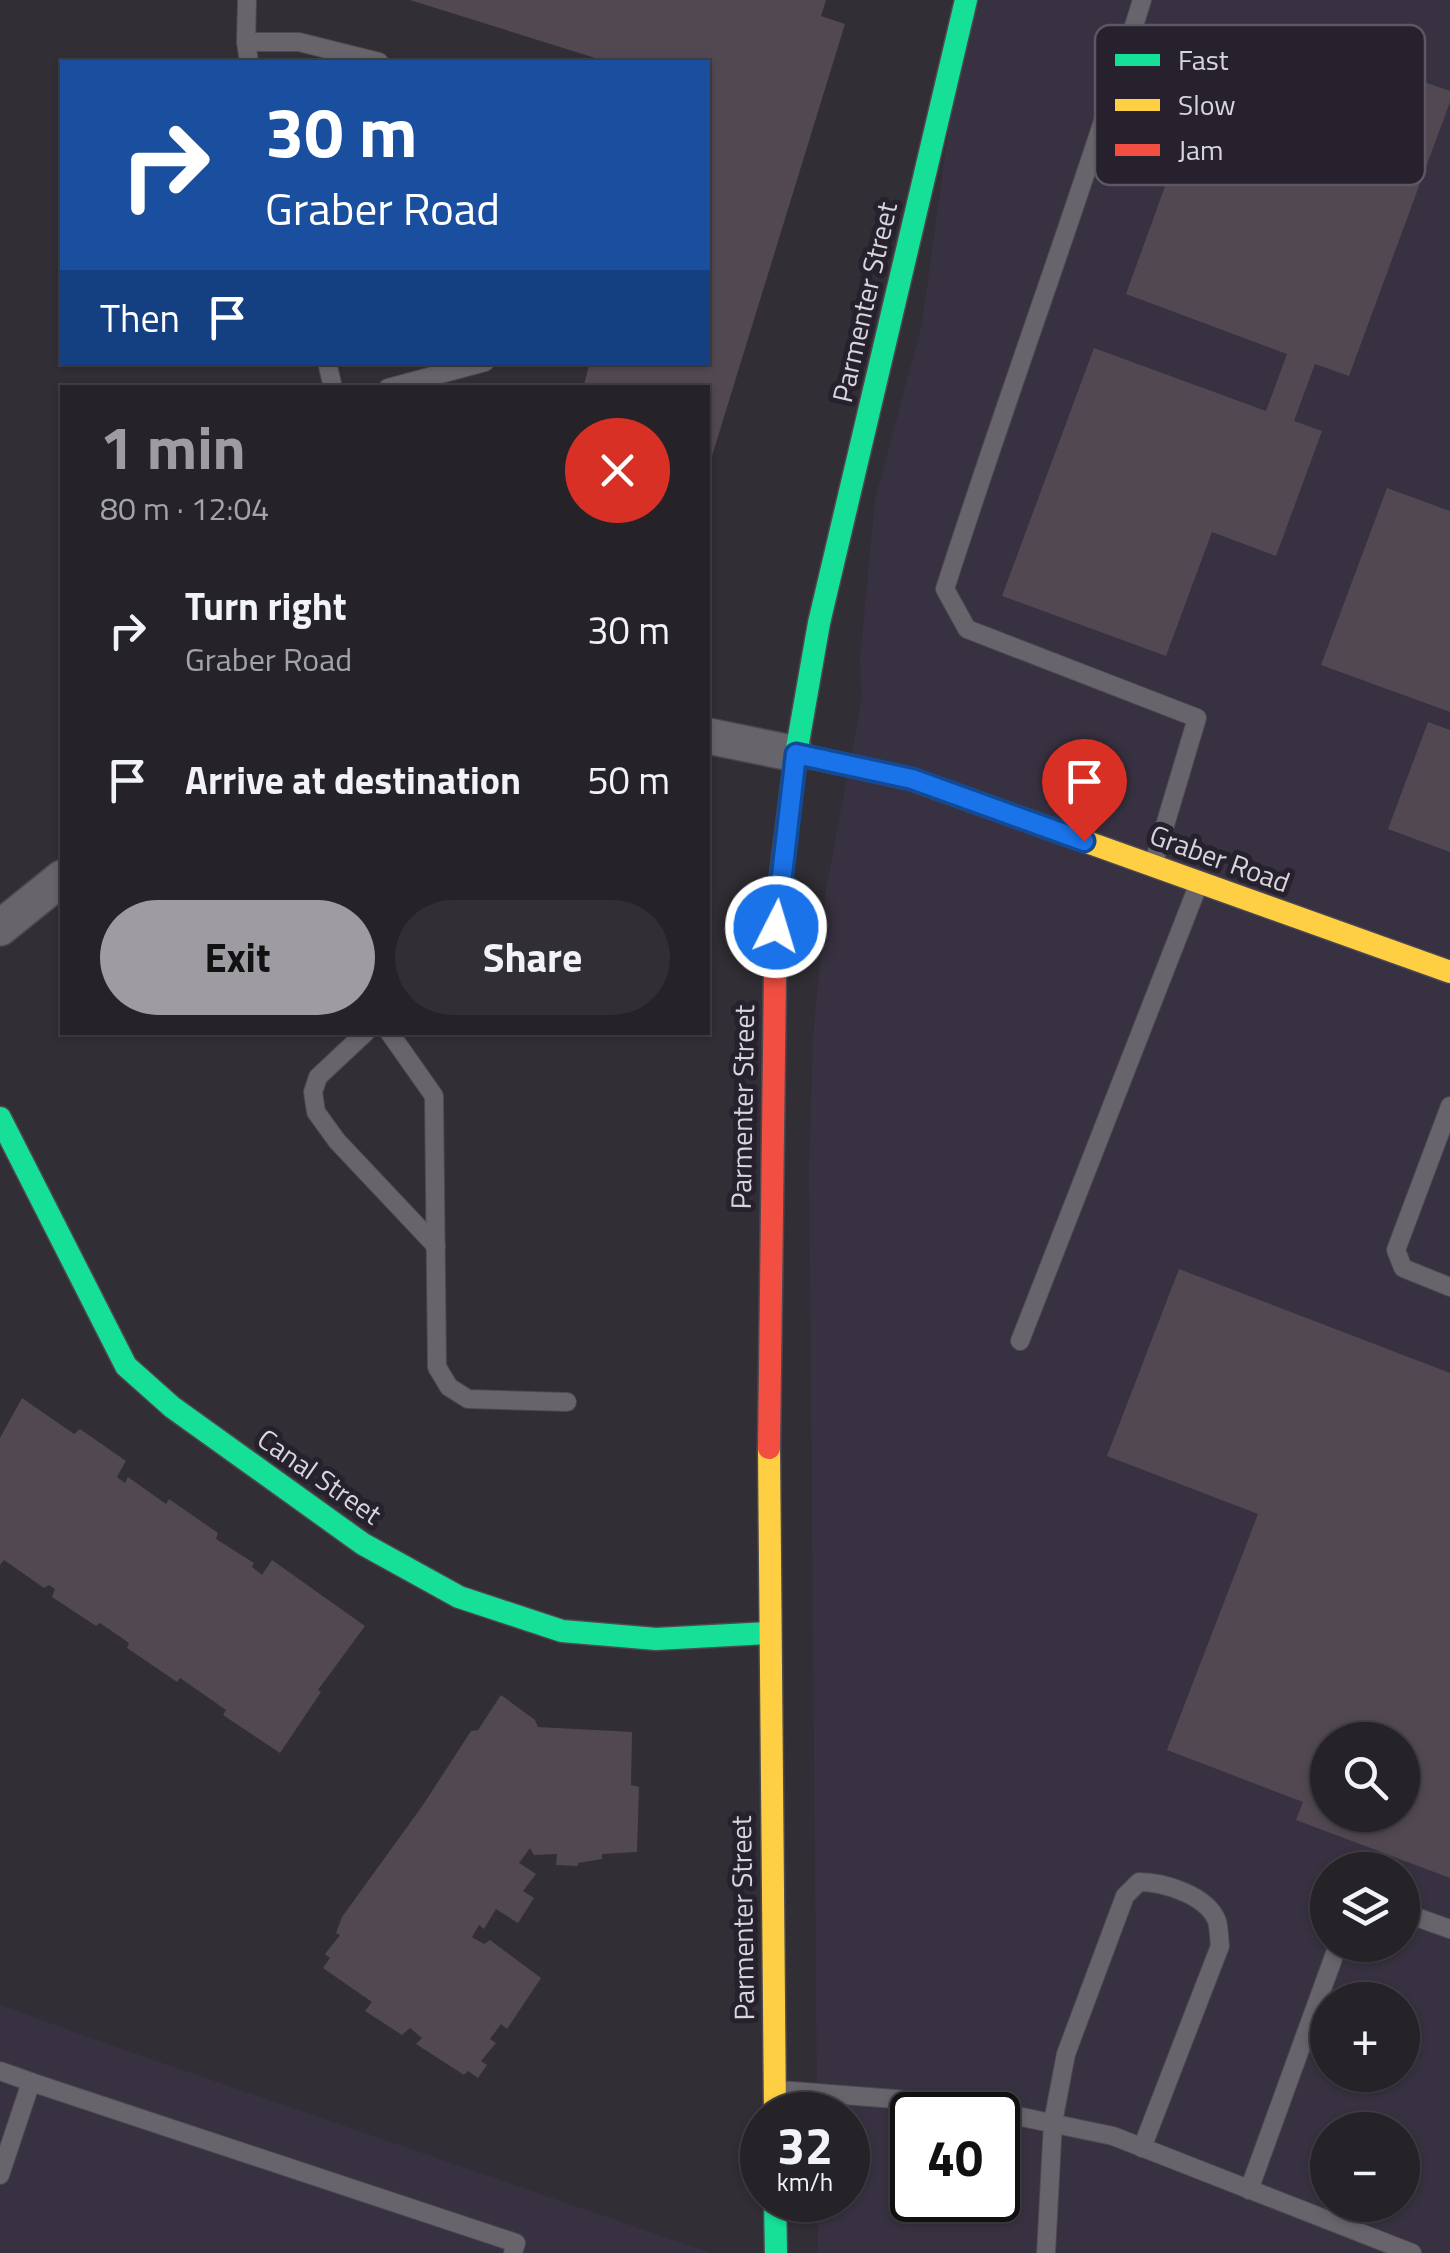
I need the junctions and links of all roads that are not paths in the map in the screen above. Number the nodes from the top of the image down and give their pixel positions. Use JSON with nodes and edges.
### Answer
{"nodes":[{"id":1,"x":247,"y":0,"type":"edge"},
{"id":2,"x":966,"y":0,"type":"edge"},
{"id":3,"x":1142,"y":0,"type":"edge"},
{"id":4,"x":1134,"y":25,"type":"edge"},
{"id":5,"x":246,"y":42,"type":"junction"},
{"id":6,"x":250,"y":60,"type":"edge"},
{"id":7,"x":372,"y":60,"type":"edge"},
{"id":8,"x":1095,"y":150,"type":"edge"},
{"id":9,"x":474,"y":365,"type":"edge"},
{"id":10,"x":399,"y":385,"type":"edge"},
{"id":11,"x":710,"y":736,"type":"edge"},
{"id":12,"x":796,"y":754,"type":"junction"},
{"id":13,"x":1153,"y":866,"type":"junction"},
{"id":14,"x":60,"y":880,"type":"edge"},
{"id":15,"x":1199,"y":883,"type":"junction"},
{"id":16,"x":0,"y":928,"type":"edge"},
{"id":17,"x":1450,"y":972,"type":"edge"},
{"id":18,"x":363,"y":1035,"type":"edge"},
{"id":19,"x":391,"y":1035,"type":"edge"},
{"id":20,"x":1450,"y":1106,"type":"edge"},
{"id":21,"x":0,"y":1118,"type":"edge"},
{"id":22,"x":436,"y":1246,"type":"junction"},
{"id":23,"x":1450,"y":1287,"type":"edge"},
{"id":24,"x":1020,"y":1341,"type":"dead end"},
{"id":25,"x":567,"y":1402,"type":"dead end"},
{"id":26,"x":770,"y":1632,"type":"junction"},
{"id":27,"x":1420,"y":1918,"type":"edge"},
{"id":28,"x":1450,"y":1929,"type":"edge"},
{"id":29,"x":1332,"y":1962,"type":"edge"},
{"id":30,"x":0,"y":2071,"type":"edge"},
{"id":31,"x":31,"y":2082,"type":"junction"},
{"id":32,"x":775,"y":2090,"type":"joint"},
{"id":33,"x":1053,"y":2122,"type":"junction"},
{"id":34,"x":1142,"y":2148,"type":"junction"},
{"id":35,"x":0,"y":2176,"type":"edge"},
{"id":36,"x":1250,"y":2190,"type":"junction"},
{"id":37,"x":776,"y":2222,"type":"edge"},
{"id":38,"x":513,"y":2253,"type":"edge"},
{"id":39,"x":776,"y":2253,"type":"edge"},
{"id":40,"x":1046,"y":2253,"type":"edge"},
{"id":41,"x":1412,"y":2253,"type":"edge"}],
"edges":[{"from":1,"to":5,"type":"lane"},
{"from":2,"to":12,"type":"street","name":"Parmenter Street"},
{"from":3,"to":4,"type":"lane"},
{"from":5,"to":6,"type":"lane"},
{"from":5,"to":7,"type":"lane"},
{"from":8,"to":13,"type":"lane"},
{"from":9,"to":10,"type":"lane"},
{"from":11,"to":12,"type":"street"},
{"from":12,"to":13,"type":"street","name":"Graber Road"},
{"from":12,"to":26,"type":"street","name":"Parmenter Street"},
{"from":13,"to":15,"type":"street","name":"Graber Road"},
{"from":14,"to":16,"type":"street"},
{"from":15,"to":17,"type":"street","name":"Graber Road"},
{"from":15,"to":24,"type":"lane"},
{"from":18,"to":22,"type":"lane"},
{"from":19,"to":22,"type":"lane"},
{"from":20,"to":23,"type":"lane"},
{"from":21,"to":26,"type":"street","name":"Canal Street"},
{"from":22,"to":25,"type":"lane"},
{"from":26,"to":32,"type":"street","name":"Parmenter Street"},
{"from":27,"to":28,"type":"lane"},
{"from":29,"to":36,"type":"lane"},
{"from":30,"to":31,"type":"lane"},
{"from":31,"to":35,"type":"lane"},
{"from":31,"to":38,"type":"lane"},
{"from":32,"to":33,"type":"lane"},
{"from":33,"to":34,"type":"lane"},
{"from":33,"to":34,"type":"lane"},
{"from":33,"to":40,"type":"lane"},
{"from":34,"to":36,"type":"lane"},
{"from":36,"to":41,"type":"lane"},
{"from":37,"to":39,"type":"street"}]}
